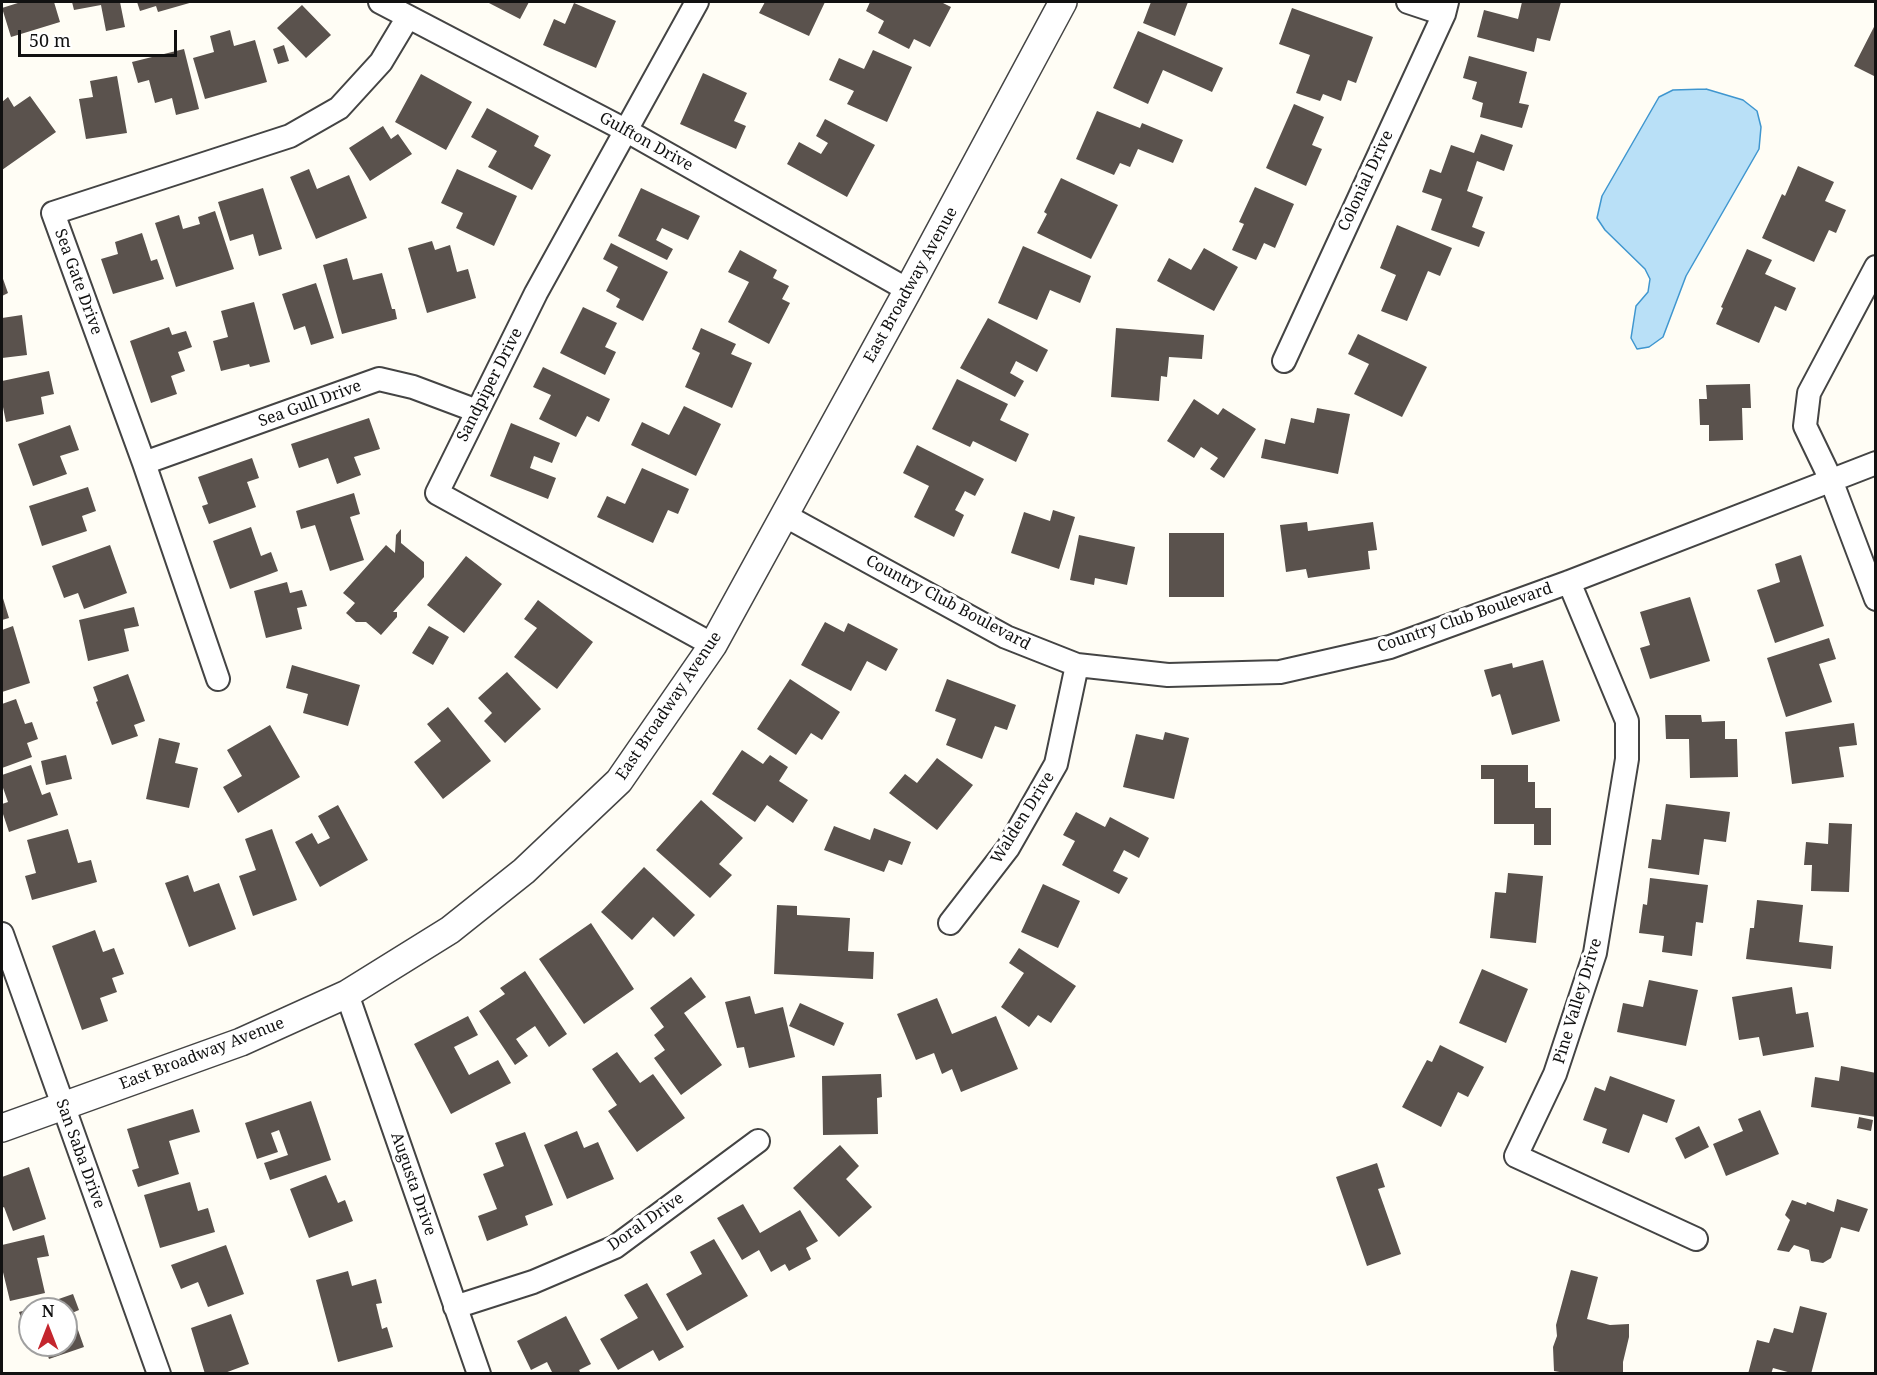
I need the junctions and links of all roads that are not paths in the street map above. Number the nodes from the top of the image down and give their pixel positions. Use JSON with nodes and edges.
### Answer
{"nodes":[{"id":1,"x":380,"y":2,"type":"edge"},
{"id":2,"x":697,"y":2,"type":"edge"},
{"id":3,"x":1063,"y":2,"type":"edge"},
{"id":4,"x":1408,"y":2,"type":"edge"},
{"id":5,"x":1446,"y":8,"type":"edge"},
{"id":6,"x":408,"y":17,"type":"junction"},
{"id":7,"x":627,"y":131,"type":"junction"},
{"id":8,"x":1875,"y":267,"type":"edge"},
{"id":9,"x":908,"y":290,"type":"junction"},
{"id":10,"x":1284,"y":361,"type":"dead end"},
{"id":11,"x":477,"y":411,"type":"junction"},
{"id":12,"x":144,"y":463,"type":"junction"},
{"id":13,"x":1875,"y":463,"type":"edge"},
{"id":14,"x":1831,"y":480,"type":"junction"},
{"id":15,"x":784,"y":515,"type":"junction"},
{"id":16,"x":1569,"y":582,"type":"junction"},
{"id":17,"x":1875,"y":599,"type":"edge"},
{"id":18,"x":713,"y":645,"type":"junction"},
{"id":19,"x":1077,"y":666,"type":"junction"},
{"id":20,"x":218,"y":679,"type":"dead end"},
{"id":21,"x":950,"y":923,"type":"dead end"},
{"id":22,"x":2,"y":934,"type":"edge"},
{"id":23,"x":347,"y":994,"type":"junction"},
{"id":24,"x":63,"y":1106,"type":"junction"},
{"id":25,"x":2,"y":1128,"type":"edge"},
{"id":26,"x":758,"y":1141,"type":"dead end"},
{"id":27,"x":1696,"y":1239,"type":"dead end"},
{"id":28,"x":455,"y":1307,"type":"junction"},
{"id":29,"x":159,"y":1374,"type":"edge"},
{"id":30,"x":478,"y":1374,"type":"edge"}],
"edges":[{"from":1,"to":6,"type":"street","name":"Gulfton Drive"},
{"from":2,"to":7,"type":"street","name":"Sandpiper Drive"},
{"from":3,"to":9,"type":"street","name":"East Broadway Avenue"},
{"from":4,"to":5,"type":"street"},
{"from":5,"to":10,"type":"street","name":"Colonial Drive"},
{"from":6,"to":7,"type":"street","name":"Gulfton Drive"},
{"from":6,"to":12,"type":"street","name":"Sea Gate Drive"},
{"from":7,"to":9,"type":"street","name":"Gulfton Drive"},
{"from":7,"to":11,"type":"street","name":"Sandpiper Drive"},
{"from":8,"to":14,"type":"street"},
{"from":9,"to":15,"type":"street","name":"East Broadway Avenue"},
{"from":11,"to":12,"type":"street","name":"Sea Gull Drive"},
{"from":11,"to":18,"type":"street","name":"Sandpiper Drive"},
{"from":12,"to":20,"type":"street","name":"Sea Gate Drive"},
{"from":13,"to":14,"type":"street","name":"Country Club Boulevard"},
{"from":14,"to":16,"type":"street","name":"Country Club Boulevard"},
{"from":14,"to":17,"type":"street"},
{"from":15,"to":18,"type":"street","name":"East Broadway Avenue"},
{"from":15,"to":19,"type":"street","name":"Country Club Boulevard"},
{"from":16,"to":19,"type":"street","name":"Country Club Boulevard"},
{"from":16,"to":27,"type":"street","name":"Pine Valley Drive"},
{"from":18,"to":23,"type":"street","name":"East Broadway Avenue"},
{"from":19,"to":21,"type":"street","name":"Walden Drive"},
{"from":22,"to":24,"type":"street","name":"San Saba Drive"},
{"from":23,"to":24,"type":"street","name":"East Broadway Avenue"},
{"from":23,"to":28,"type":"street","name":"Augusta Drive"},
{"from":24,"to":25,"type":"street","name":"East Broadway Avenue"},
{"from":24,"to":29,"type":"street","name":"San Saba Drive"},
{"from":26,"to":28,"type":"street","name":"Doral Drive"},
{"from":28,"to":30,"type":"street","name":"Augusta Drive"}]}
